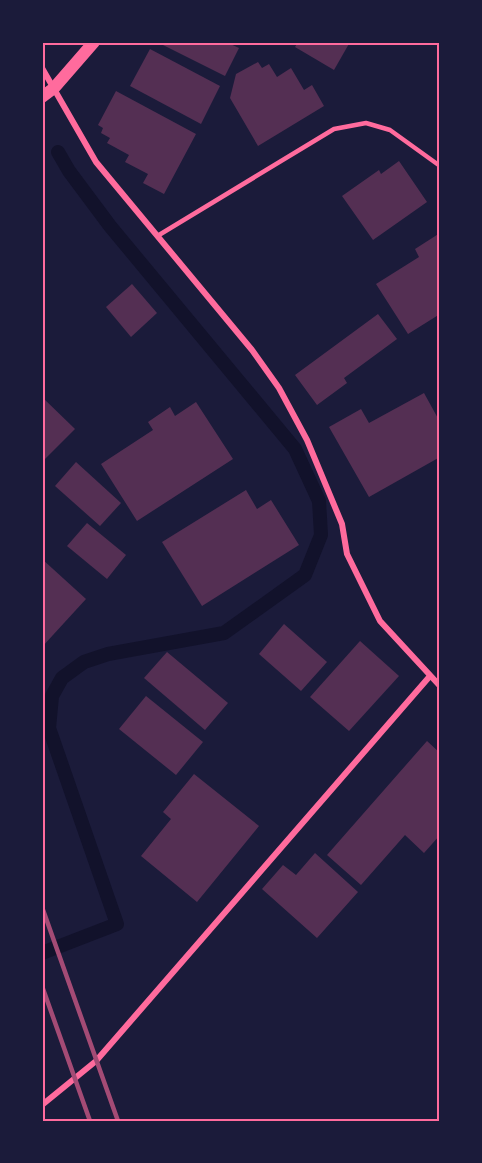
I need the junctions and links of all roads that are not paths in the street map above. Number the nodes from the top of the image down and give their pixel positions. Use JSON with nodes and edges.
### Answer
{"nodes":[{"id":1,"x":94,"y":42,"type":"edge"},
{"id":2,"x":42,"y":68,"type":"edge"},
{"id":3,"x":54,"y":88,"type":"junction"},
{"id":4,"x":42,"y":97,"type":"edge"},
{"id":5,"x":440,"y":166,"type":"edge"},
{"id":6,"x":159,"y":236,"type":"junction"},
{"id":7,"x":430,"y":676,"type":"junction"},
{"id":8,"x":440,"y":686,"type":"edge"},
{"id":9,"x":42,"y":1105,"type":"edge"}],
"edges":[{"from":1,"to":3,"type":"main road"},
{"from":2,"to":3,"type":"street"},
{"from":3,"to":4,"type":"main road"},
{"from":3,"to":6,"type":"street"},
{"from":5,"to":6,"type":"lane"},
{"from":6,"to":7,"type":"street"},
{"from":7,"to":8,"type":"street"},
{"from":7,"to":9,"type":"street"}]}
